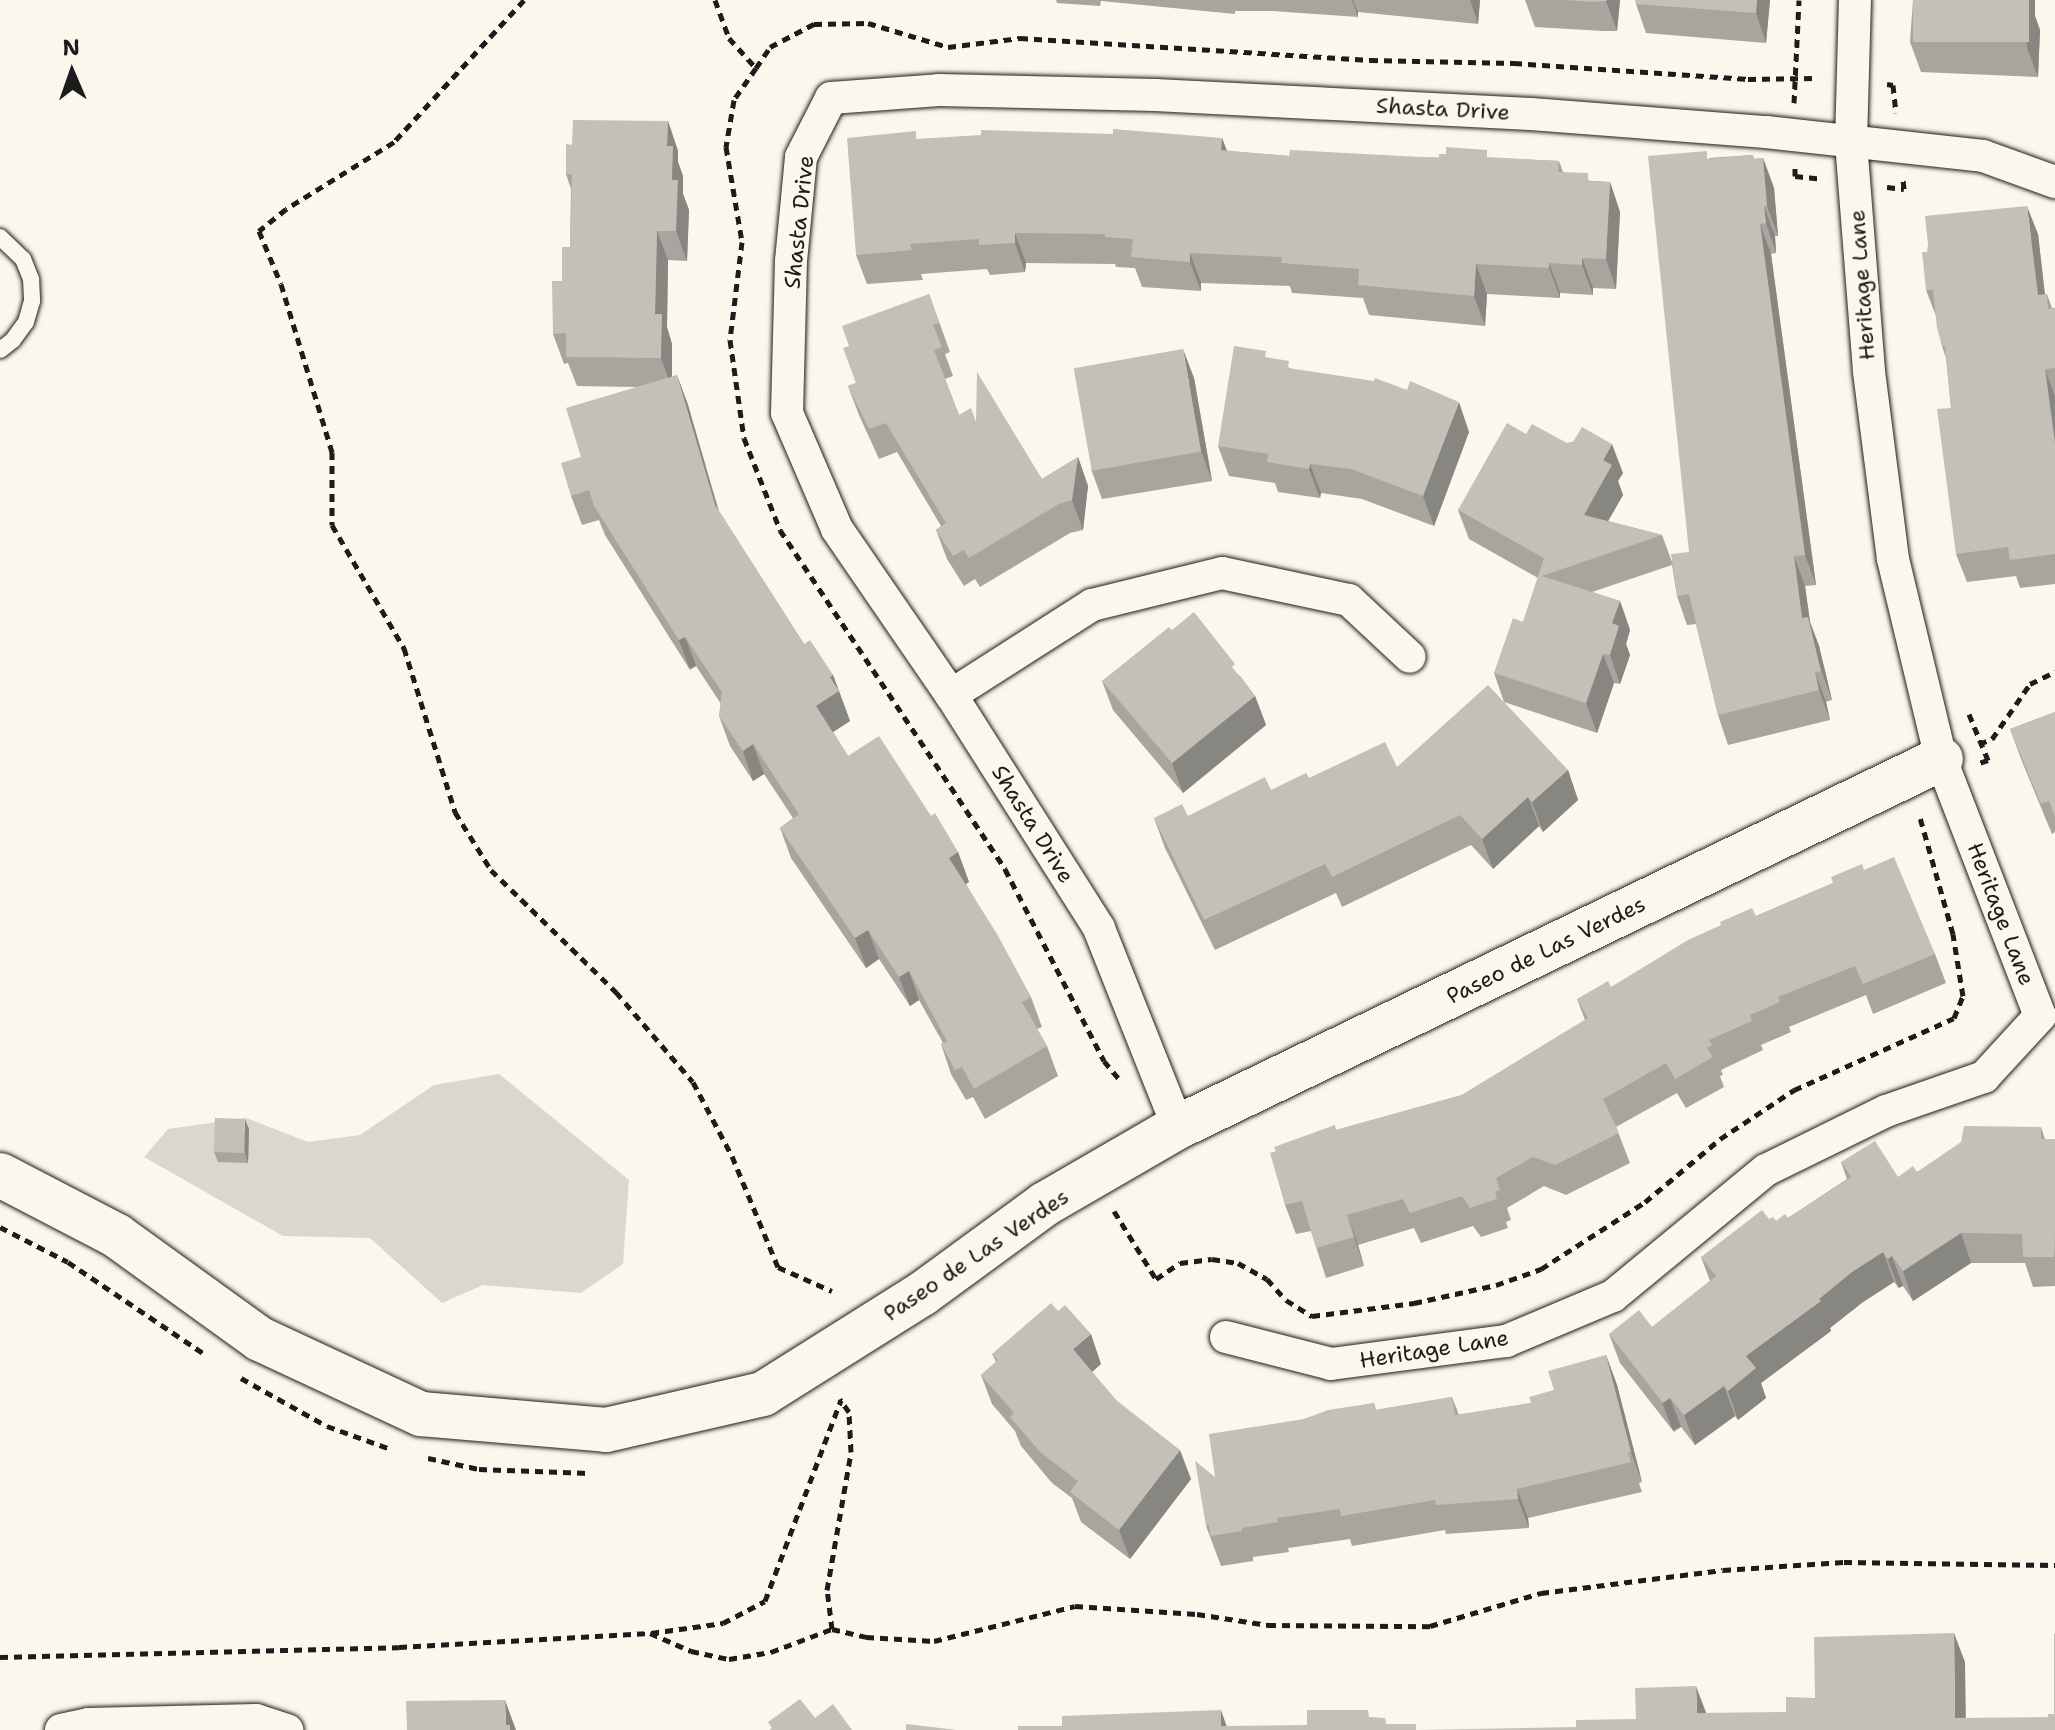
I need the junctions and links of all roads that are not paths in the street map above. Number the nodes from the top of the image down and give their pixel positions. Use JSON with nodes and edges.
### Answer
{"nodes":[{"id":1,"x":1855,"y":0,"type":"edge"},
{"id":2,"x":1851,"y":142,"type":"junction"},
{"id":3,"x":2055,"y":182,"type":"edge"},
{"id":4,"x":0,"y":237,"type":"edge"},
{"id":5,"x":0,"y":350,"type":"edge"},
{"id":6,"x":1410,"y":657,"type":"dead end"},
{"id":7,"x":951,"y":695,"type":"junction"},
{"id":8,"x":1932,"y":771,"type":"junction"},
{"id":9,"x":1178,"y":1127,"type":"junction"},
{"id":10,"x":0,"y":1175,"type":"edge"},
{"id":11,"x":1226,"y":1337,"type":"dead end"},
{"id":12,"x":61,"y":1730,"type":"edge"},
{"id":13,"x":287,"y":1730,"type":"edge"}],
"edges":[{"from":1,"to":2,"type":"street","name":"Heritage Lane"},
{"from":2,"to":3,"type":"street"},
{"from":2,"to":7,"type":"street","name":"Shasta Drive"},
{"from":2,"to":8,"type":"street","name":"Heritage Lane"},
{"from":4,"to":5,"type":"lane"},
{"from":6,"to":7,"type":"street"},
{"from":7,"to":9,"type":"street","name":"Shasta Drive"},
{"from":8,"to":9,"type":"street","name":"Paseo de Las Verdes"},
{"from":8,"to":11,"type":"street","name":"Heritage Lane"},
{"from":9,"to":10,"type":"street","name":"Paseo de Las Verdes"},
{"from":12,"to":13,"type":"street"}]}
